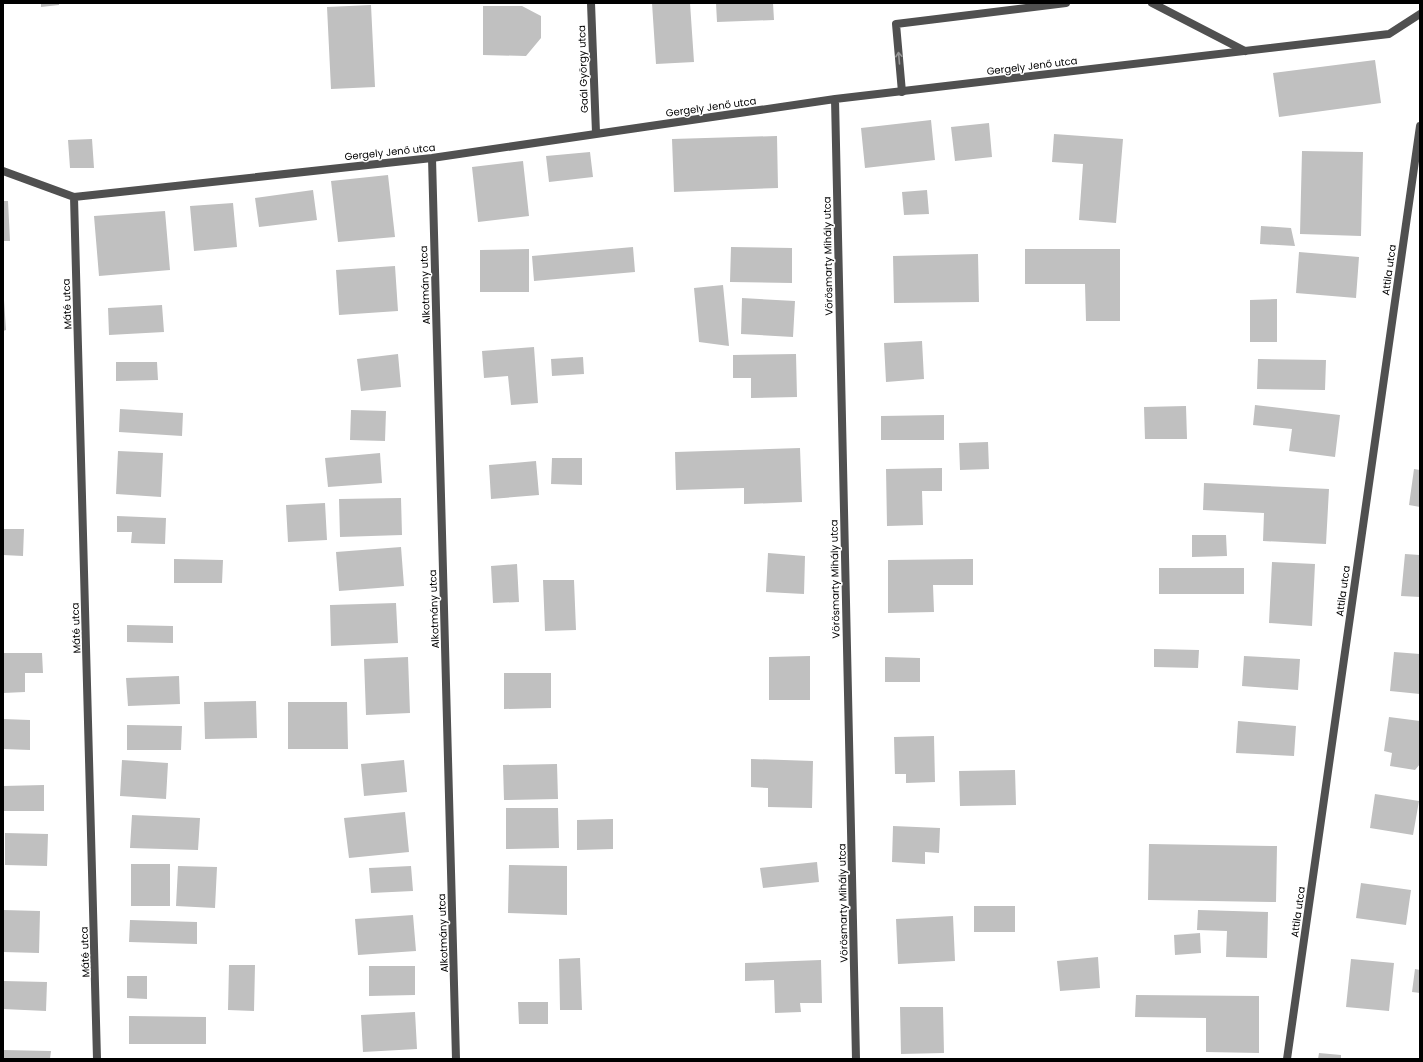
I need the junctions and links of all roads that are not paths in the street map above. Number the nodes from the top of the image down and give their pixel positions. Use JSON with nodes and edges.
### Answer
{"nodes":[{"id":1,"x":591,"y":3,"type":"edge"},
{"id":2,"x":1066,"y":3,"type":"edge"},
{"id":3,"x":1152,"y":3,"type":"edge"},
{"id":4,"x":1420,"y":14,"type":"edge"},
{"id":5,"x":1245,"y":51,"type":"junction"},
{"id":6,"x":902,"y":92,"type":"junction"},
{"id":7,"x":835,"y":100,"type":"junction"},
{"id":8,"x":1420,"y":126,"type":"edge"},
{"id":9,"x":596,"y":133,"type":"junction"},
{"id":10,"x":432,"y":158,"type":"junction"},
{"id":11,"x":3,"y":171,"type":"edge"},
{"id":12,"x":74,"y":197,"type":"junction"},
{"id":13,"x":97,"y":1059,"type":"edge"},
{"id":14,"x":456,"y":1059,"type":"edge"},
{"id":15,"x":856,"y":1059,"type":"edge"},
{"id":16,"x":1287,"y":1059,"type":"edge"}],
"edges":[{"from":1,"to":9,"type":"street","name":"Gaál György utca"},
{"from":6,"to":2,"type":"street","one_way":true},
{"from":3,"to":5,"type":"street"},
{"from":4,"to":5,"type":"street","name":"Gergely Jenő utca"},
{"from":5,"to":6,"type":"street","name":"Gergely Jenő utca"},
{"from":6,"to":7,"type":"street","name":"Gergely Jenő utca"},
{"from":7,"to":9,"type":"street","name":"Gergely Jenő utca"},
{"from":7,"to":15,"type":"street","name":"Vörösmarty Mihály utca"},
{"from":8,"to":16,"type":"street","name":"Attila utca"},
{"from":9,"to":10,"type":"street","name":"Gergely Jenő utca"},
{"from":10,"to":12,"type":"street","name":"Gergely Jenő utca"},
{"from":10,"to":14,"type":"street","name":"Alkotmány utca"},
{"from":11,"to":12,"type":"street","name":"Gergely Jenő utca"},
{"from":12,"to":13,"type":"street","name":"Máté utca"}]}
